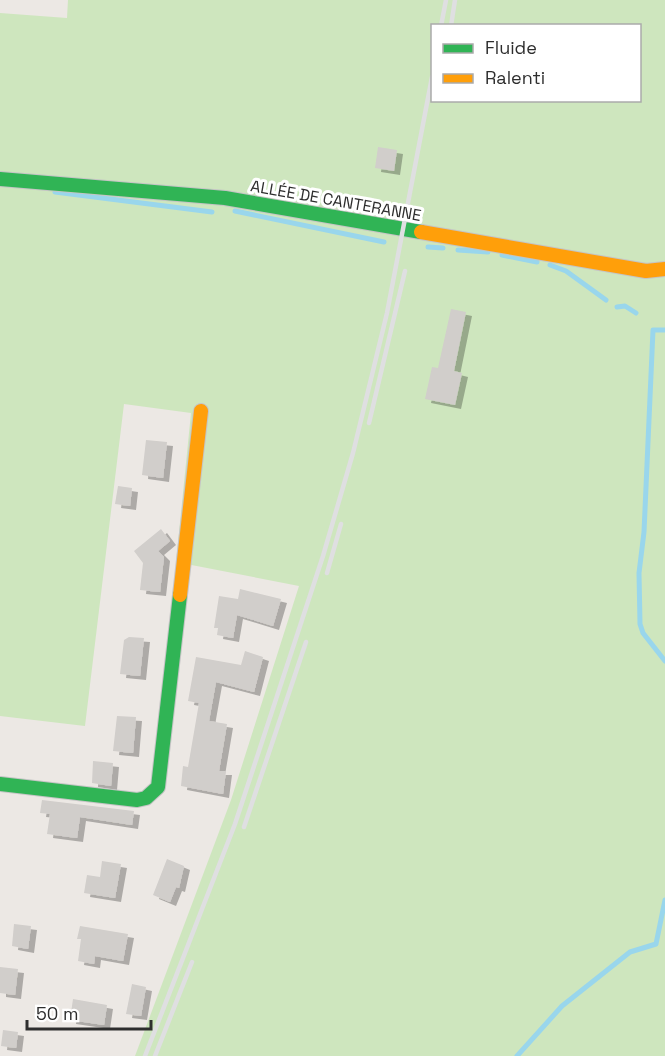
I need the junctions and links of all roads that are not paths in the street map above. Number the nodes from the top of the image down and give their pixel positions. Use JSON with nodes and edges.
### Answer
{"nodes":[{"id":1,"x":0,"y":179,"type":"edge"},
{"id":2,"x":665,"y":269,"type":"edge"},
{"id":3,"x":201,"y":411,"type":"dead end"},
{"id":4,"x":0,"y":784,"type":"edge"}],
"edges":[{"from":1,"to":2,"type":"street","name":"ALLÉE DE CANTERANNE"},
{"from":3,"to":4,"type":"street"}]}
